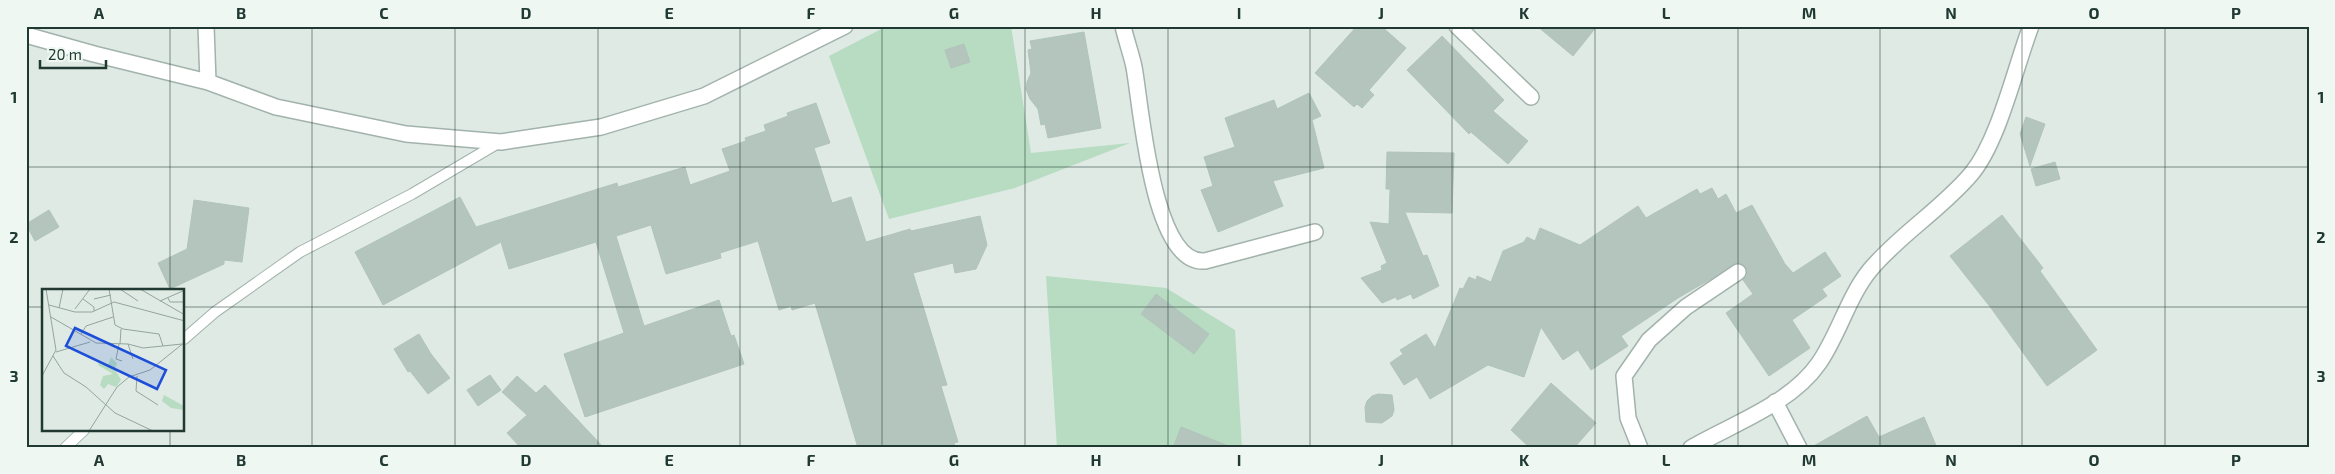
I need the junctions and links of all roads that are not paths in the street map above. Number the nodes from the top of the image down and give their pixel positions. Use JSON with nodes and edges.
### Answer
{"nodes":[{"id":1,"x":206,"y":26,"type":"edge"},
{"id":2,"x":845,"y":26,"type":"edge"},
{"id":3,"x":1123,"y":26,"type":"edge"},
{"id":4,"x":1456,"y":26,"type":"edge"},
{"id":5,"x":2031,"y":26,"type":"edge"},
{"id":6,"x":26,"y":35,"type":"edge"},
{"id":7,"x":208,"y":82,"type":"junction"},
{"id":8,"x":1531,"y":97,"type":"dead end"},
{"id":9,"x":501,"y":142,"type":"junction"},
{"id":10,"x":1315,"y":232,"type":"dead end"},
{"id":11,"x":1738,"y":272,"type":"dead end"},
{"id":12,"x":185,"y":338,"type":"edge"},
{"id":13,"x":1775,"y":402,"type":"junction"},
{"id":14,"x":82,"y":432,"type":"edge"},
{"id":15,"x":65,"y":448,"type":"edge"},
{"id":16,"x":1640,"y":448,"type":"edge"},
{"id":17,"x":1691,"y":448,"type":"edge"},
{"id":18,"x":1799,"y":448,"type":"edge"}],
"edges":[{"from":1,"to":7,"type":"street"},
{"from":2,"to":9,"type":"street"},
{"from":3,"to":10,"type":"street"},
{"from":4,"to":8,"type":"street"},
{"from":5,"to":13,"type":"street"},
{"from":6,"to":7,"type":"street"},
{"from":7,"to":9,"type":"street"},
{"from":9,"to":12,"type":"lane"},
{"from":11,"to":16,"type":"street"},
{"from":13,"to":17,"type":"street"},
{"from":13,"to":18,"type":"street"},
{"from":14,"to":15,"type":"lane"}]}
